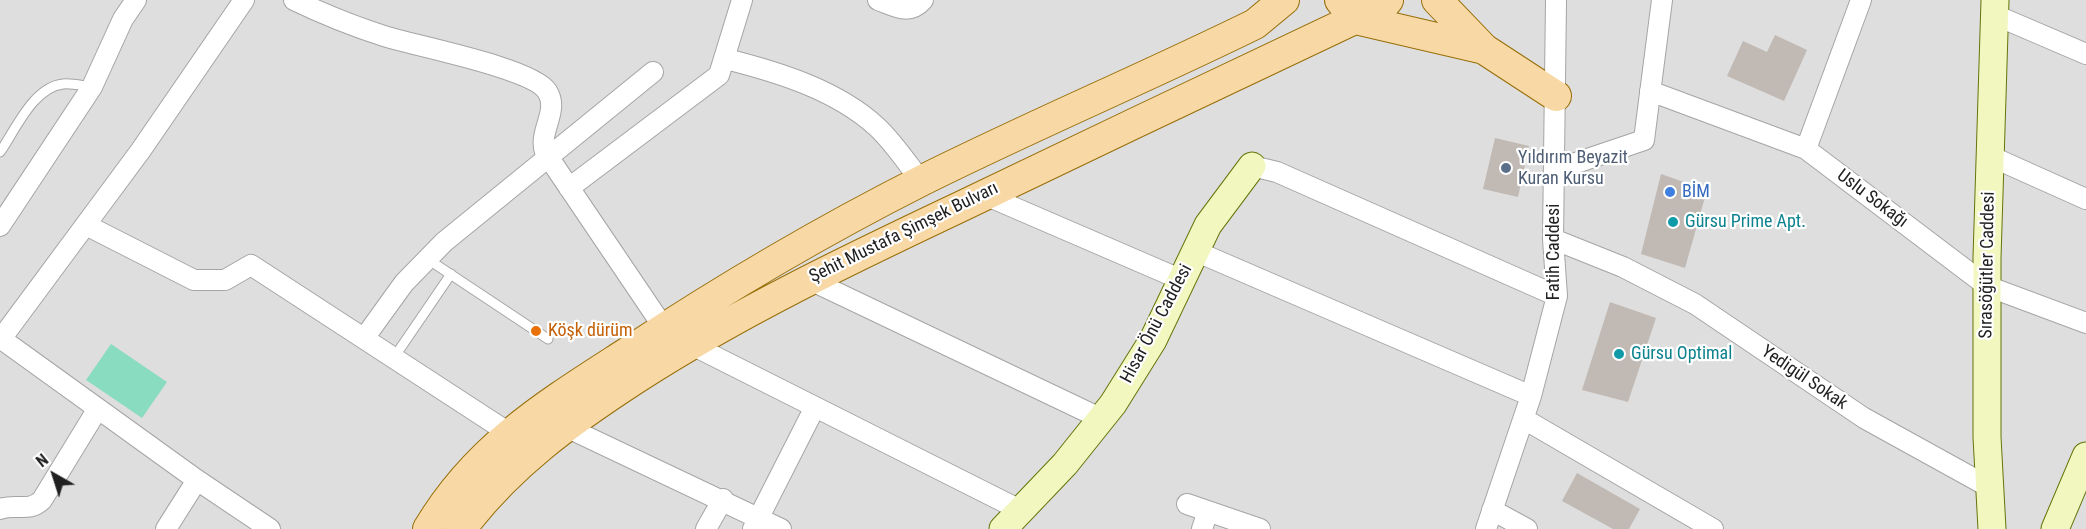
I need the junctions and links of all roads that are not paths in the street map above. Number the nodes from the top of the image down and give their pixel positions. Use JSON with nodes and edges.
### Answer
{"nodes":[{"id":1,"x":135,"y":0,"type":"edge"},
{"id":2,"x":244,"y":0,"type":"edge"},
{"id":3,"x":294,"y":0,"type":"edge"},
{"id":4,"x":742,"y":0,"type":"edge"},
{"id":5,"x":878,"y":0,"type":"edge"},
{"id":6,"x":923,"y":0,"type":"edge"},
{"id":7,"x":1284,"y":0,"type":"edge"},
{"id":8,"x":1388,"y":0,"type":"edge"},
{"id":9,"x":1437,"y":0,"type":"edge"},
{"id":10,"x":1556,"y":0,"type":"edge"},
{"id":11,"x":1662,"y":0,"type":"edge"},
{"id":12,"x":1861,"y":0,"type":"edge"},
{"id":13,"x":1995,"y":7,"type":"edge"},
{"id":14,"x":1347,"y":9,"type":"edge"},
{"id":15,"x":1484,"y":49,"type":"junction"},
{"id":16,"x":2086,"y":54,"type":"edge"},
{"id":17,"x":726,"y":59,"type":"junction"},
{"id":18,"x":653,"y":72,"type":"dead end"},
{"id":19,"x":92,"y":87,"type":"junction"},
{"id":20,"x":1650,"y":91,"type":"junction"},
{"id":21,"x":1556,"y":96,"type":"junction"},
{"id":22,"x":1806,"y":149,"type":"junction"},
{"id":23,"x":0,"y":152,"type":"edge"},
{"id":24,"x":1990,"y":156,"type":"junction"},
{"id":25,"x":548,"y":157,"type":"junction"},
{"id":26,"x":1252,"y":166,"type":"joint"},
{"id":27,"x":1555,"y":170,"type":"junction"},
{"id":28,"x":921,"y":181,"type":"junction"},
{"id":29,"x":569,"y":188,"type":"junction"},
{"id":30,"x":985,"y":195,"type":"junction"},
{"id":31,"x":2086,"y":200,"type":"edge"},
{"id":32,"x":86,"y":225,"type":"junction"},
{"id":33,"x":0,"y":226,"type":"edge"},
{"id":34,"x":1553,"y":239,"type":"junction"},
{"id":35,"x":1195,"y":251,"type":"junction"},
{"id":36,"x":426,"y":258,"type":"junction"},
{"id":37,"x":451,"y":274,"type":"junction"},
{"id":38,"x":808,"y":279,"type":"junction"},
{"id":39,"x":1182,"y":280,"type":"junction"},
{"id":40,"x":1987,"y":286,"type":"junction"},
{"id":41,"x":1557,"y":296,"type":"junction"},
{"id":42,"x":2086,"y":323,"type":"edge"},
{"id":43,"x":664,"y":328,"type":"junction"},
{"id":44,"x":365,"y":337,"type":"junction"},
{"id":45,"x":0,"y":339,"type":"edge"},
{"id":46,"x":548,"y":339,"type":"dead end"},
{"id":47,"x":690,"y":344,"type":"junction"},
{"id":48,"x":395,"y":356,"type":"junction"},
{"id":49,"x":1531,"y":396,"type":"junction"},
{"id":50,"x":815,"y":407,"type":"junction"},
{"id":51,"x":97,"y":410,"type":"junction"},
{"id":52,"x":555,"y":416,"type":"junction"},
{"id":53,"x":1102,"y":419,"type":"junction"},
{"id":54,"x":1524,"y":419,"type":"junction"},
{"id":55,"x":509,"y":433,"type":"junction"},
{"id":56,"x":2086,"y":458,"type":"edge"},
{"id":57,"x":197,"y":480,"type":"junction"},
{"id":58,"x":1989,"y":487,"type":"junction"},
{"id":59,"x":723,"y":499,"type":"junction"},
{"id":60,"x":1187,"y":504,"type":"dead end"},
{"id":61,"x":0,"y":509,"type":"edge"},
{"id":62,"x":1492,"y":510,"type":"junction"},
{"id":63,"x":1012,"y":520,"type":"edge"},
{"id":64,"x":1205,"y":520,"type":"edge"},
{"id":65,"x":756,"y":524,"type":"edge"},
{"id":66,"x":166,"y":529,"type":"edge"},
{"id":67,"x":270,"y":529,"type":"edge"},
{"id":68,"x":428,"y":529,"type":"edge"},
{"id":69,"x":461,"y":529,"type":"edge"},
{"id":70,"x":706,"y":529,"type":"edge"},
{"id":71,"x":781,"y":529,"type":"edge"},
{"id":72,"x":1260,"y":529,"type":"edge"},
{"id":73,"x":1486,"y":529,"type":"edge"},
{"id":74,"x":1527,"y":529,"type":"edge"},
{"id":75,"x":1713,"y":529,"type":"edge"},
{"id":76,"x":1992,"y":529,"type":"edge"},
{"id":77,"x":2055,"y":529,"type":"edge"}],
"edges":[{"from":1,"to":19,"type":"street"},
{"from":2,"to":32,"type":"street"},
{"from":3,"to":25,"type":"street"},
{"from":4,"to":17,"type":"street"},
{"from":5,"to":6,"type":"street"},
{"from":7,"to":28,"type":"main road","name":"Şehit Mustafa Şimşek Bulvarı"},
{"from":8,"to":14,"type":"main road","name":"Şehit Mustafa Şimşek Bulvarı"},
{"from":9,"to":15,"type":"main road"},
{"from":10,"to":21,"type":"street","name":"Fatih Caddesi"},
{"from":11,"to":20,"type":"street"},
{"from":12,"to":22,"type":"street"},
{"from":13,"to":16,"type":"street"},
{"from":13,"to":24,"type":"street","name":"Sırasöğütler Caddesi"},
{"from":14,"to":15,"type":"main road"},
{"from":14,"to":30,"type":"main road","name":"Şehit Mustafa Şimşek Bulvarı"},
{"from":15,"to":21,"type":"main road"},
{"from":17,"to":28,"type":"street"},
{"from":17,"to":29,"type":"street"},
{"from":18,"to":25,"type":"street"},
{"from":19,"to":23,"type":"lane"},
{"from":19,"to":33,"type":"street"},
{"from":20,"to":22,"type":"street","name":"Uslu Sokağı"},
{"from":20,"to":27,"type":"street"},
{"from":21,"to":27,"type":"street","name":"Fatih Caddesi"},
{"from":22,"to":40,"type":"street","name":"Uslu Sokağı"},
{"from":24,"to":31,"type":"street"},
{"from":24,"to":40,"type":"street","name":"Sırasöğütler Caddesi"},
{"from":25,"to":29,"type":"street"},
{"from":25,"to":36,"type":"street"},
{"from":26,"to":35,"type":"street","name":"Hisar Önü Caddesi"},
{"from":26,"to":41,"type":"street"},
{"from":27,"to":34,"type":"street","name":"Fatih Caddesi"},
{"from":28,"to":43,"type":"main road","name":"Şehit Mustafa Şimşek Bulvarı"},
{"from":29,"to":43,"type":"street"},
{"from":30,"to":38,"type":"main road","name":"Şehit Mustafa Şimşek Bulvarı"},
{"from":30,"to":39,"type":"street"},
{"from":32,"to":44,"type":"street"},
{"from":32,"to":45,"type":"street"},
{"from":34,"to":41,"type":"street","name":"Fatih Caddesi"},
{"from":34,"to":58,"type":"street","name":"Yedigül Sokak"},
{"from":35,"to":39,"type":"street","name":"Hisar Önü Caddesi"},
{"from":35,"to":49,"type":"street"},
{"from":36,"to":37,"type":"lane"},
{"from":36,"to":44,"type":"street"},
{"from":37,"to":46,"type":"lane"},
{"from":37,"to":48,"type":"lane"},
{"from":38,"to":47,"type":"main road","name":"Şehit Mustafa Şimşek Bulvarı"},
{"from":38,"to":53,"type":"street"},
{"from":39,"to":53,"type":"street","name":"Hisar Önü Caddesi"},
{"from":40,"to":42,"type":"street","name":"Uslu Sokağı"},
{"from":40,"to":58,"type":"street","name":"Sırasöğütler Caddesi"},
{"from":41,"to":49,"type":"street","name":"Fatih Caddesi"},
{"from":43,"to":52,"type":"main road","name":"Şehit Mustafa Şimşek Bulvarı"},
{"from":44,"to":48,"type":"street"},
{"from":45,"to":51,"type":"street"},
{"from":47,"to":50,"type":"street"},
{"from":47,"to":52,"type":"main road","name":"Şehit Mustafa Şimşek Bulvarı"},
{"from":48,"to":55,"type":"street"},
{"from":49,"to":54,"type":"street","name":"Fatih Caddesi"},
{"from":50,"to":63,"type":"street"},
{"from":50,"to":65,"type":"street"},
{"from":51,"to":57,"type":"street"},
{"from":51,"to":61,"type":"street"},
{"from":52,"to":55,"type":"main road","name":"Şehit Mustafa Şimşek Bulvarı"},
{"from":52,"to":59,"type":"street"},
{"from":52,"to":69,"type":"main road","name":"Şehit Mustafa Şimşek Bulvarı"},
{"from":53,"to":63,"type":"street","name":"Hisar Önü Caddesi"},
{"from":54,"to":62,"type":"street","name":"Fatih Caddesi"},
{"from":54,"to":75,"type":"street"},
{"from":55,"to":68,"type":"main road","name":"Şehit Mustafa Şimşek Bulvarı"},
{"from":56,"to":77,"type":"street"},
{"from":57,"to":66,"type":"street"},
{"from":57,"to":67,"type":"street"},
{"from":58,"to":76,"type":"street","name":"Sırasöğütler Caddesi"},
{"from":59,"to":65,"type":"street"},
{"from":59,"to":70,"type":"street"},
{"from":60,"to":64,"type":"street"},
{"from":62,"to":73,"type":"street","name":"Fatih Caddesi"},
{"from":62,"to":74,"type":"street"},
{"from":64,"to":72,"type":"street"},
{"from":65,"to":71,"type":"street"}]}
